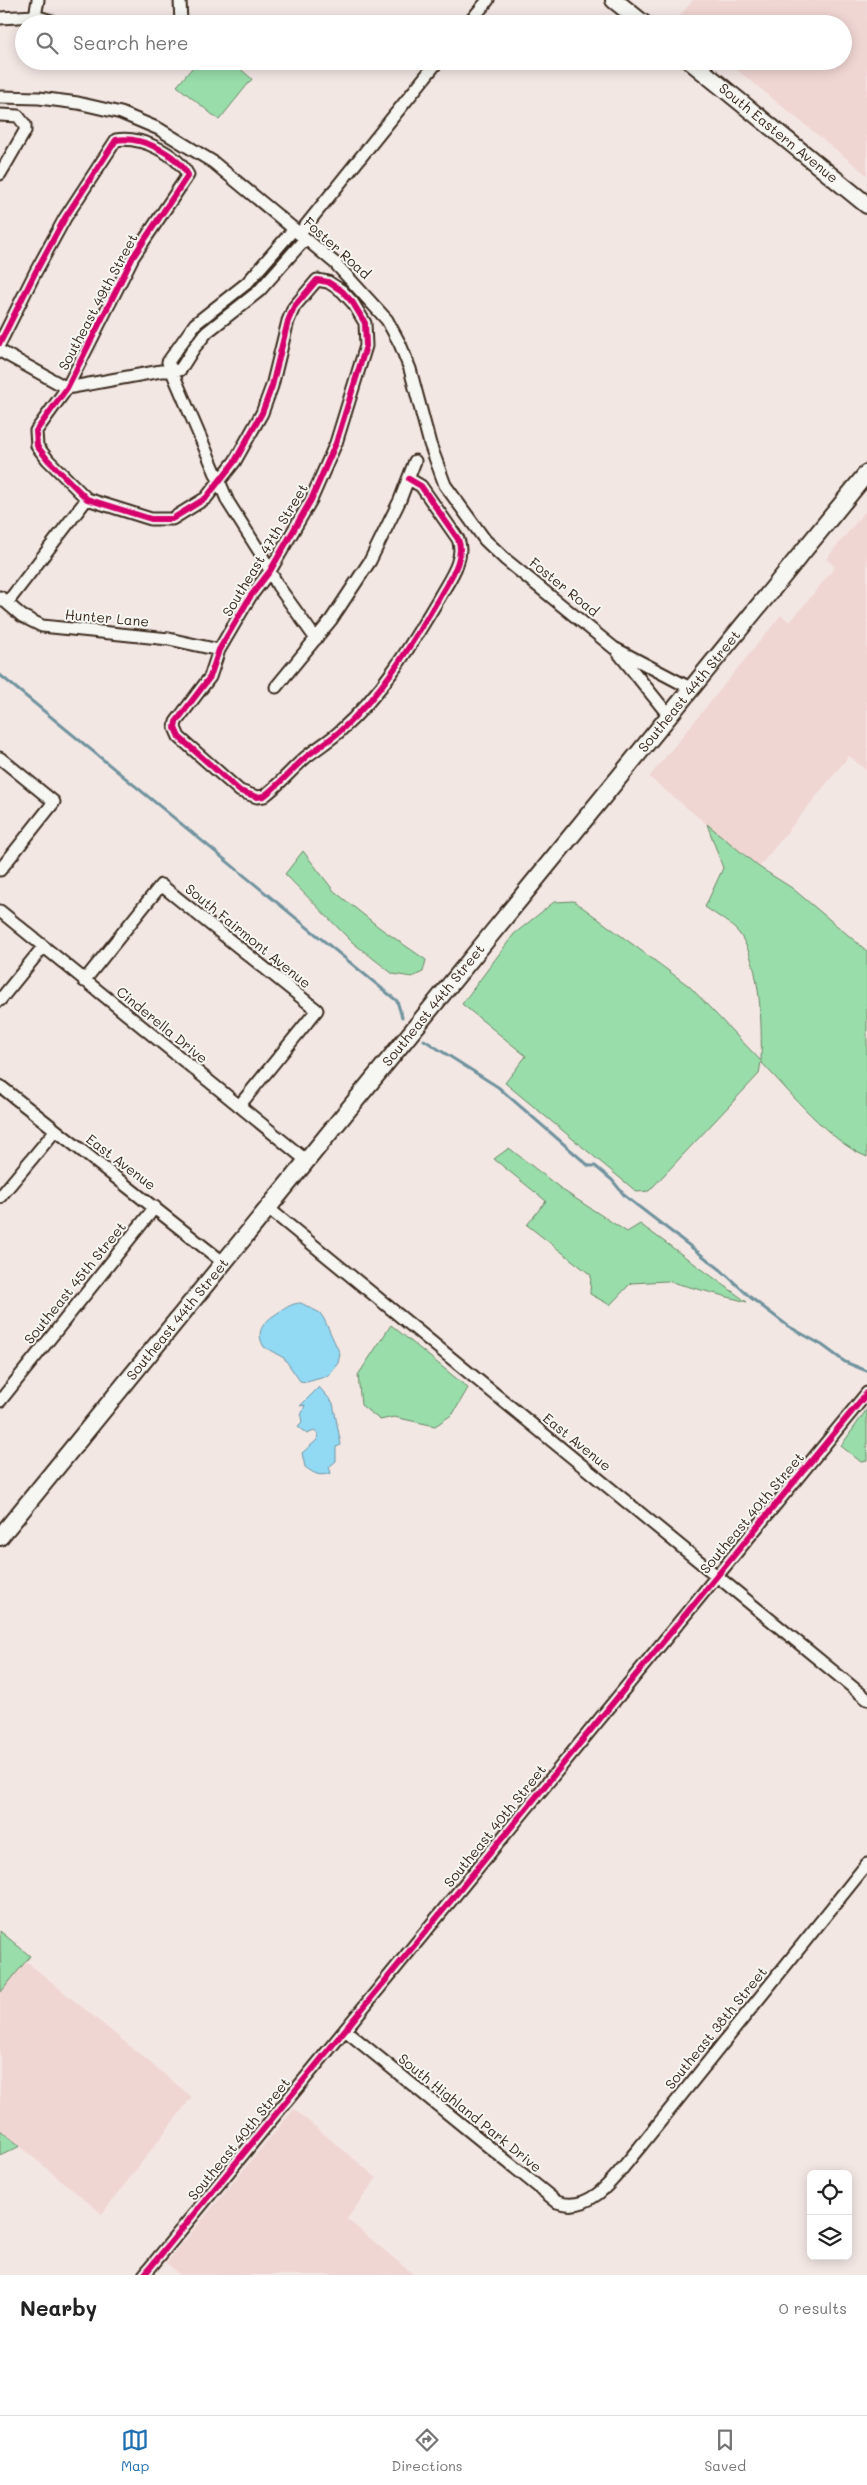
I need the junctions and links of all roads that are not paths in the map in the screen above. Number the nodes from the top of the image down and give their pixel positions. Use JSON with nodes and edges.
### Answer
{"nodes":[{"id":1,"x":38,"y":0,"type":"edge"},
{"id":2,"x":180,"y":0,"type":"edge"},
{"id":3,"x":488,"y":0,"type":"edge"},
{"id":4,"x":614,"y":0,"type":"edge"},
{"id":5,"x":35,"y":15,"type":"edge"},
{"id":6,"x":180,"y":15,"type":"edge"},
{"id":7,"x":476,"y":15,"type":"edge"},
{"id":8,"x":633,"y":15,"type":"edge"},
{"id":9,"x":15,"y":17,"type":"edge"},
{"id":10,"x":0,"y":18,"type":"edge"},
{"id":11,"x":431,"y":70,"type":"edge"},
{"id":12,"x":701,"y":70,"type":"edge"},
{"id":13,"x":0,"y":97,"type":"edge"},
{"id":14,"x":0,"y":115,"type":"edge"},
{"id":15,"x":0,"y":174,"type":"edge"},
{"id":16,"x":867,"y":205,"type":"edge"},
{"id":17,"x":299,"y":234,"type":"junction"},
{"id":18,"x":0,"y":343,"type":"edge"},
{"id":19,"x":0,"y":351,"type":"edge"},
{"id":20,"x":171,"y":371,"type":"junction"},
{"id":21,"x":67,"y":388,"type":"junction"},
{"id":22,"x":415,"y":461,"type":"dead end"},
{"id":23,"x":867,"y":473,"type":"edge"},
{"id":24,"x":409,"y":479,"type":"junction"},
{"id":25,"x":221,"y":482,"type":"junction"},
{"id":26,"x":87,"y":499,"type":"junction"},
{"id":27,"x":270,"y":571,"type":"junction"},
{"id":28,"x":4,"y":600,"type":"edge"},
{"id":29,"x":316,"y":639,"type":"junction"},
{"id":30,"x":614,"y":648,"type":"junction"},
{"id":31,"x":219,"y":650,"type":"junction"},
{"id":32,"x":276,"y":687,"type":"dead end"},
{"id":33,"x":692,"y":689,"type":"junction"},
{"id":34,"x":670,"y":717,"type":"junction"},
{"id":35,"x":0,"y":758,"type":"edge"},
{"id":36,"x":0,"y":870,"type":"edge"},
{"id":37,"x":0,"y":911,"type":"edge"},
{"id":38,"x":44,"y":947,"type":"junction"},
{"id":39,"x":84,"y":981,"type":"junction"},
{"id":40,"x":0,"y":1000,"type":"edge"},
{"id":41,"x":0,"y":1086,"type":"edge"},
{"id":42,"x":239,"y":1106,"type":"junction"},
{"id":43,"x":54,"y":1131,"type":"junction"},
{"id":44,"x":307,"y":1160,"type":"junction"},
{"id":45,"x":0,"y":1197,"type":"edge"},
{"id":46,"x":156,"y":1207,"type":"junction"},
{"id":47,"x":268,"y":1208,"type":"junction"},
{"id":48,"x":224,"y":1263,"type":"junction"},
{"id":49,"x":867,"y":1393,"type":"edge"},
{"id":50,"x":0,"y":1401,"type":"edge"},
{"id":51,"x":0,"y":1537,"type":"edge"},
{"id":52,"x":716,"y":1576,"type":"junction"},
{"id":53,"x":867,"y":1699,"type":"edge"},
{"id":54,"x":867,"y":1864,"type":"edge"},
{"id":55,"x":345,"y":2030,"type":"junction"},
{"id":56,"x":582,"y":2203,"type":"joint"},
{"id":57,"x":144,"y":2275,"type":"edge"}],
"edges":[{"from":1,"to":5,"type":"street"},
{"from":2,"to":6,"type":"street"},
{"from":3,"to":7,"type":"street"},
{"from":4,"to":8,"type":"main road"},
{"from":9,"to":10,"type":"street"},
{"from":11,"to":17,"type":"street"},
{"from":12,"to":16,"type":"main road","name":"South Eastern Avenue"},
{"from":13,"to":17,"type":"street","name":"Foster Road"},
{"from":14,"to":15,"type":"street"},
{"from":17,"to":20,"type":"street"},
{"from":17,"to":30,"type":"street","name":"Foster Road"},
{"from":18,"to":21,"type":"street","name":"Southeast 49th Street"},
{"from":19,"to":21,"type":"street"},
{"from":20,"to":21,"type":"street"},
{"from":20,"to":25,"type":"street"},
{"from":21,"to":26,"type":"street"},
{"from":22,"to":24,"type":"street"},
{"from":23,"to":33,"type":"main road","name":"Southeast 44th Street"},
{"from":24,"to":29,"type":"street"},
{"from":24,"to":31,"type":"street","name":"Southeast 47th Street"},
{"from":25,"to":26,"type":"street"},
{"from":25,"to":27,"type":"street"},
{"from":25,"to":27,"type":"street","name":"Southeast 47th Street"},
{"from":26,"to":28,"type":"street"},
{"from":27,"to":29,"type":"street"},
{"from":27,"to":31,"type":"street","name":"Southeast 47th Street"},
{"from":28,"to":31,"type":"street","name":"Hunter Lane"},
{"from":29,"to":32,"type":"street"},
{"from":30,"to":33,"type":"street","name":"Foster Road"},
{"from":30,"to":34,"type":"street","name":"Foster Road"},
{"from":33,"to":34,"type":"main road","name":"Southeast 44th Street"},
{"from":34,"to":44,"type":"main road","name":"Southeast 44th Street"},
{"from":35,"to":36,"type":"street"},
{"from":37,"to":38,"type":"street","name":"Cinderella Drive"},
{"from":38,"to":39,"type":"street","name":"Cinderella Drive"},
{"from":38,"to":40,"type":"street"},
{"from":39,"to":42,"type":"street","name":"Cinderella Drive"},
{"from":39,"to":42,"type":"street","name":"South Fairmont Avenue"},
{"from":41,"to":43,"type":"street","name":"East Avenue"},
{"from":42,"to":44,"type":"street","name":"Cinderella Drive"},
{"from":43,"to":45,"type":"street"},
{"from":43,"to":46,"type":"street","name":"East Avenue"},
{"from":44,"to":47,"type":"main road","name":"Southeast 44th Street"},
{"from":46,"to":48,"type":"street","name":"East Avenue"},
{"from":46,"to":50,"type":"street","name":"Southeast 45th Street"},
{"from":47,"to":48,"type":"main road","name":"Southeast 44th Street"},
{"from":47,"to":52,"type":"street","name":"East Avenue"},
{"from":48,"to":51,"type":"main road","name":"Southeast 44th Street"},
{"from":49,"to":52,"type":"street","name":"Southeast 40th Street"},
{"from":52,"to":53,"type":"street","name":"East Avenue"},
{"from":52,"to":55,"type":"street","name":"Southeast 40th Street"},
{"from":54,"to":56,"type":"street","name":"Southeast 38th Street"},
{"from":55,"to":56,"type":"street","name":"South Highland Park Drive"},
{"from":55,"to":57,"type":"street","name":"Southeast 40th Street"}]}
